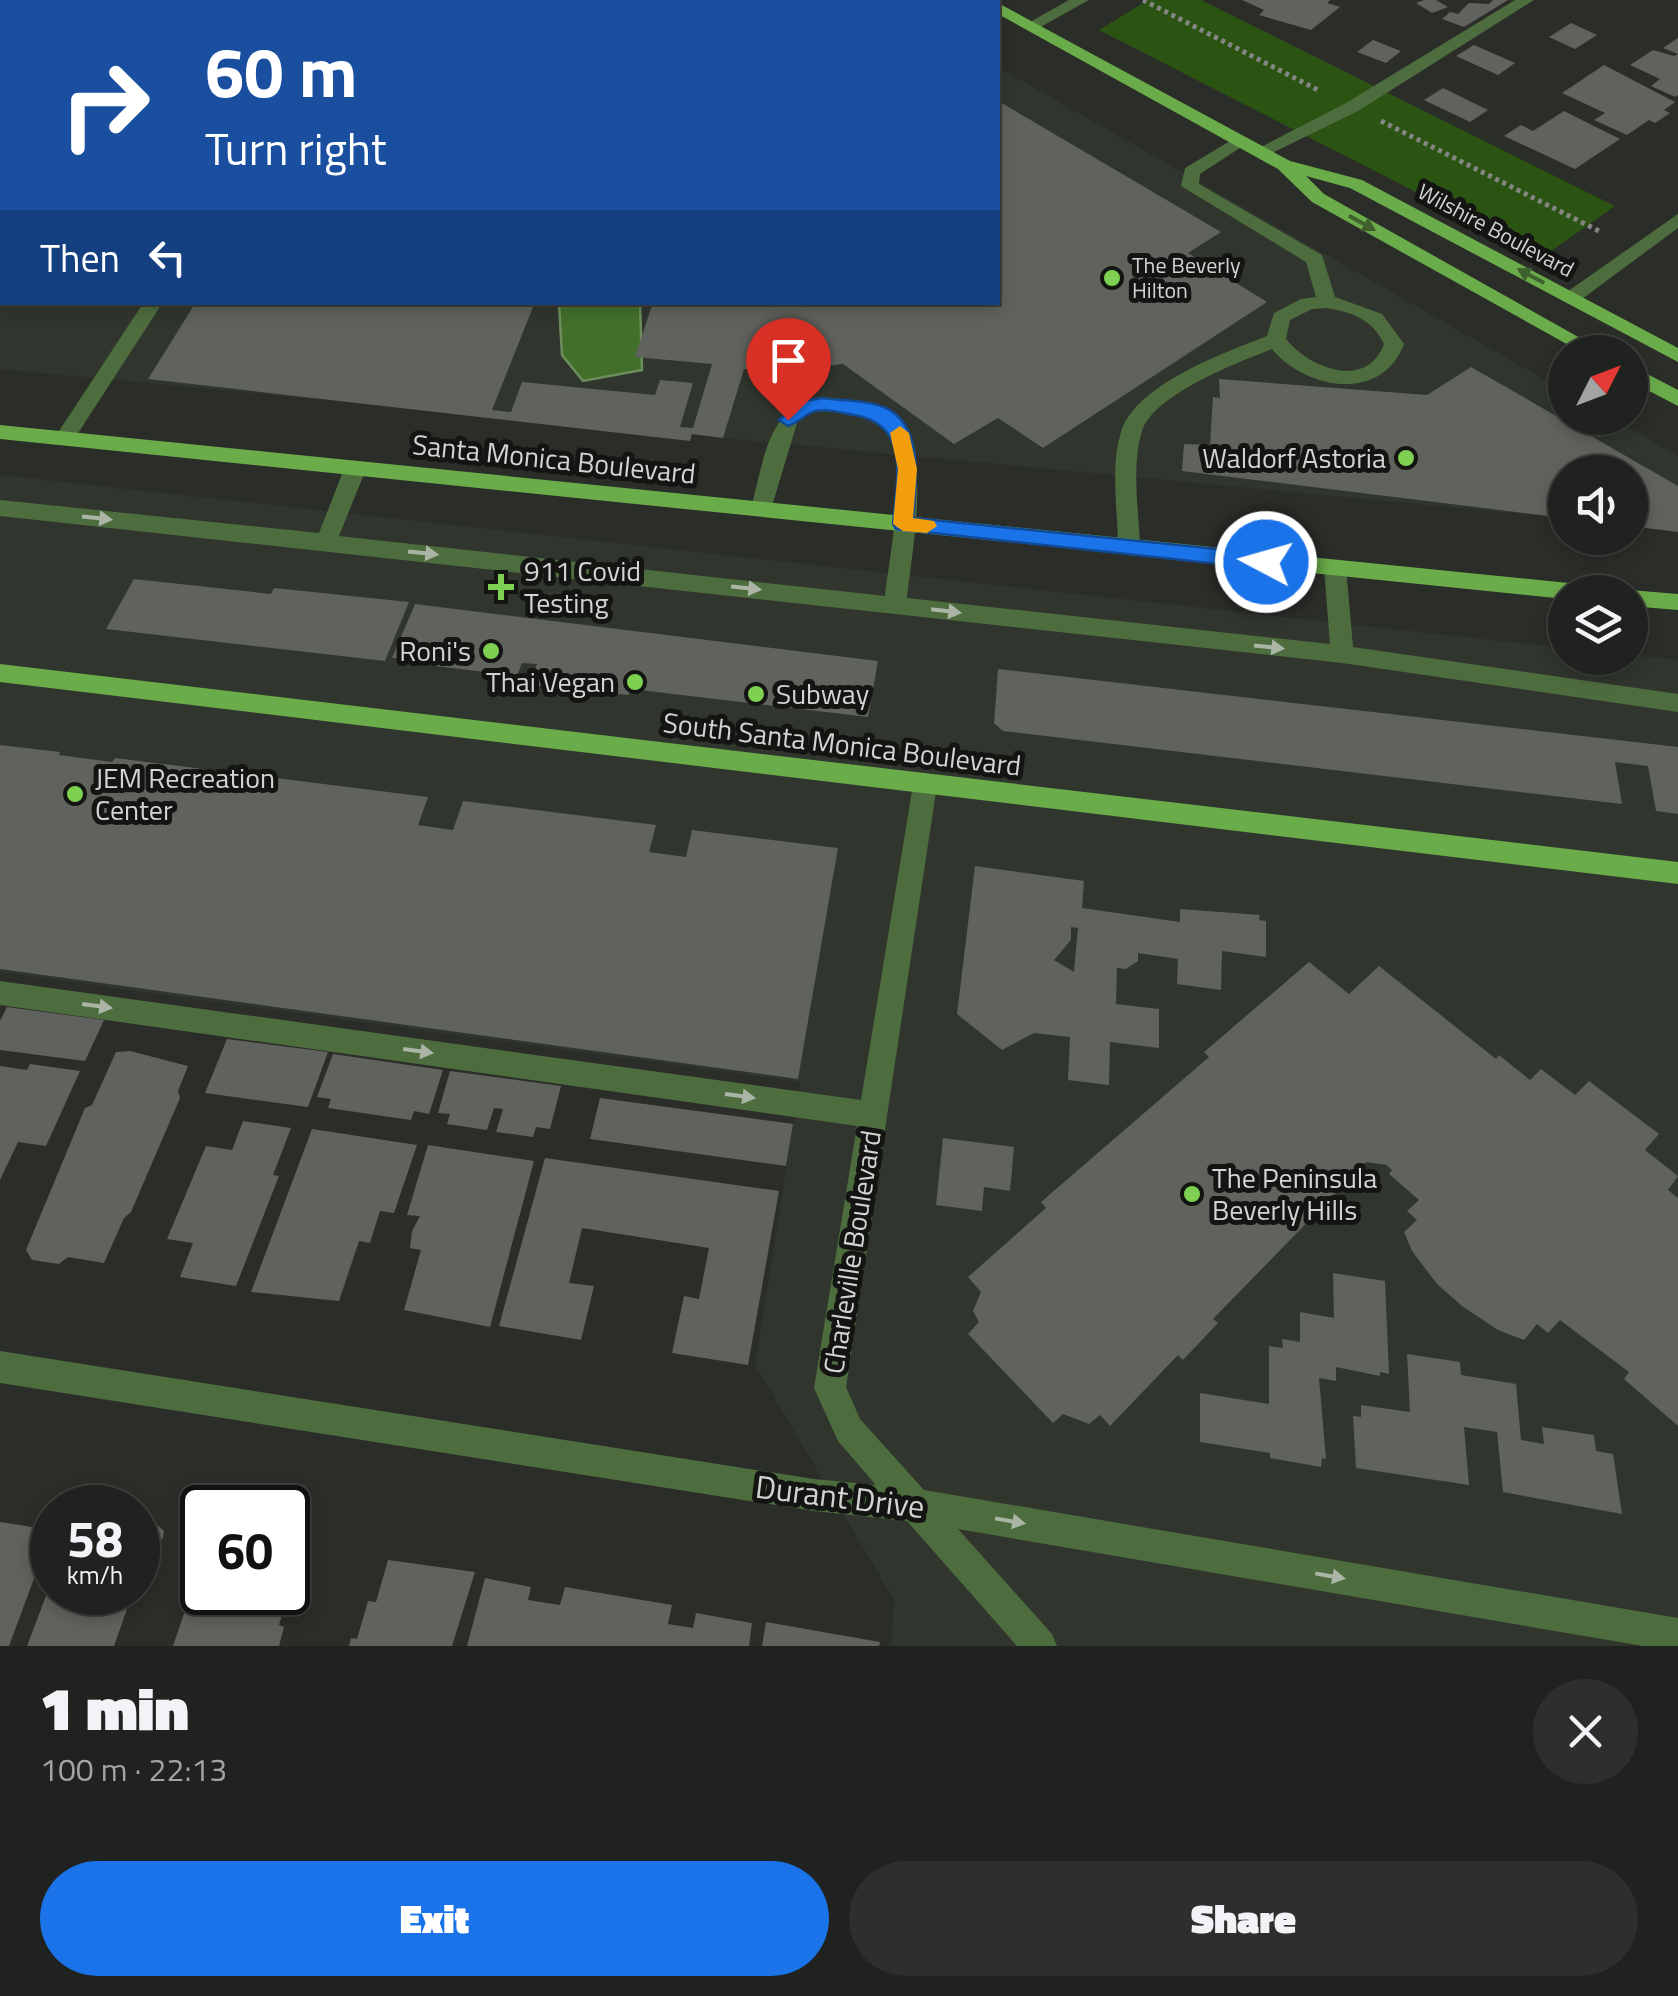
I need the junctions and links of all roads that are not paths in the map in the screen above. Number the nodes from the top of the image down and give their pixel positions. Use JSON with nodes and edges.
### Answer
{"nodes":[{"id":1,"x":1081,"y":0,"type":"edge"},
{"id":2,"x":1526,"y":0,"type":"edge"},
{"id":3,"x":1000,"y":9,"type":"edge"},
{"id":4,"x":1030,"y":26,"type":"junction"},
{"id":5,"x":1240,"y":140,"type":"junction"},
{"id":6,"x":1260,"y":152,"type":"junction"},
{"id":7,"x":1284,"y":166,"type":"junction"},
{"id":8,"x":1678,"y":218,"type":"edge"},
{"id":9,"x":1571,"y":298,"type":"junction"},
{"id":10,"x":1327,"y":302,"type":"junction"},
{"id":11,"x":152,"y":305,"type":"edge"},
{"id":12,"x":1564,"y":335,"type":"edge"},
{"id":13,"x":1276,"y":340,"type":"junction"},
{"id":14,"x":1678,"y":356,"type":"edge"},
{"id":15,"x":1648,"y":382,"type":"edge"},
{"id":16,"x":1678,"y":399,"type":"edge"},
{"id":17,"x":0,"y":432,"type":"edge"},
{"id":18,"x":64,"y":439,"type":"junction"},
{"id":19,"x":355,"y":469,"type":"junction"},
{"id":20,"x":0,"y":508,"type":"edge"},
{"id":21,"x":760,"y":511,"type":"junction"},
{"id":22,"x":903,"y":524,"type":"junction"},
{"id":23,"x":326,"y":542,"type":"junction"},
{"id":24,"x":1129,"y":548,"type":"junction"},
{"id":25,"x":1334,"y":568,"type":"junction"},
{"id":26,"x":1548,"y":589,"type":"edge"},
{"id":27,"x":1648,"y":600,"type":"edge"},
{"id":28,"x":1678,"y":602,"type":"edge"},
{"id":29,"x":895,"y":604,"type":"junction"},
{"id":30,"x":1342,"y":654,"type":"junction"},
{"id":31,"x":0,"y":673,"type":"edge"},
{"id":32,"x":1678,"y":703,"type":"edge"},
{"id":33,"x":925,"y":784,"type":"junction"},
{"id":34,"x":1678,"y":873,"type":"edge"},
{"id":35,"x":0,"y":993,"type":"edge"},
{"id":36,"x":874,"y":1115,"type":"junction"},
{"id":37,"x":0,"y":1367,"type":"edge"},
{"id":38,"x":914,"y":1505,"type":"junction"},
{"id":39,"x":1678,"y":1635,"type":"edge"},
{"id":40,"x":1040,"y":1646,"type":"edge"}],
"edges":[{"from":1,"to":4,"type":"street"},
{"from":2,"to":6,"type":"street"},
{"from":3,"to":4,"type":"main road","name":"Wilshire Boulevard"},
{"from":4,"to":5,"type":"main road","name":"Wilshire Boulevard"},
{"from":5,"to":6,"type":"main road","name":"Wilshire Boulevard"},
{"from":5,"to":10,"type":"street"},
{"from":6,"to":7,"type":"main road","name":"Wilshire Boulevard"},
{"from":9,"to":7,"type":"main road","name":"Wilshire Boulevard","one_way":true},
{"from":7,"to":12,"type":"main road","name":"Wilshire Boulevard","one_way":true},
{"from":8,"to":9,"type":"street"},
{"from":9,"to":14,"type":"main road","name":"Wilshire Boulevard"},
{"from":10,"to":13,"type":"street"},
{"from":10,"to":13,"type":"street"},
{"from":11,"to":18,"type":"street"},
{"from":13,"to":24,"type":"street"},
{"from":15,"to":16,"type":"main road"},
{"from":17,"to":18,"type":"main road","name":"Santa Monica Boulevard"},
{"from":18,"to":19,"type":"main road","name":"Santa Monica Boulevard"},
{"from":19,"to":21,"type":"main road","name":"Santa Monica Boulevard"},
{"from":19,"to":23,"type":"street"},
{"from":20,"to":23,"type":"street","one_way":true},
{"from":21,"to":22,"type":"main road","name":"Santa Monica Boulevard"},
{"from":21,"to":22,"type":"street"},
{"from":22,"to":24,"type":"main road","name":"Santa Monica Boulevard"},
{"from":22,"to":29,"type":"street"},
{"from":23,"to":29,"type":"street","one_way":true},
{"from":24,"to":25,"type":"main road","name":"Santa Monica Boulevard"},
{"from":25,"to":26,"type":"main road","name":"Santa Monica Boulevard"},
{"from":25,"to":30,"type":"street"},
{"from":27,"to":28,"type":"main road"},
{"from":29,"to":30,"type":"street","one_way":true},
{"from":30,"to":32,"type":"street"},
{"from":31,"to":33,"type":"main road","name":"South Santa Monica Boulevard"},
{"from":33,"to":34,"type":"main road","name":"South Santa Monica Boulevard"},
{"from":33,"to":36,"type":"street","name":"Charleville Boulevard"},
{"from":35,"to":36,"type":"street","one_way":true},
{"from":36,"to":38,"type":"street","name":"Charleville Boulevard"},
{"from":37,"to":38,"type":"street","name":"Durant Drive"},
{"from":38,"to":39,"type":"street","name":"Durant Drive","one_way":true},
{"from":38,"to":40,"type":"street","name":"Charleville Boulevard"}]}
